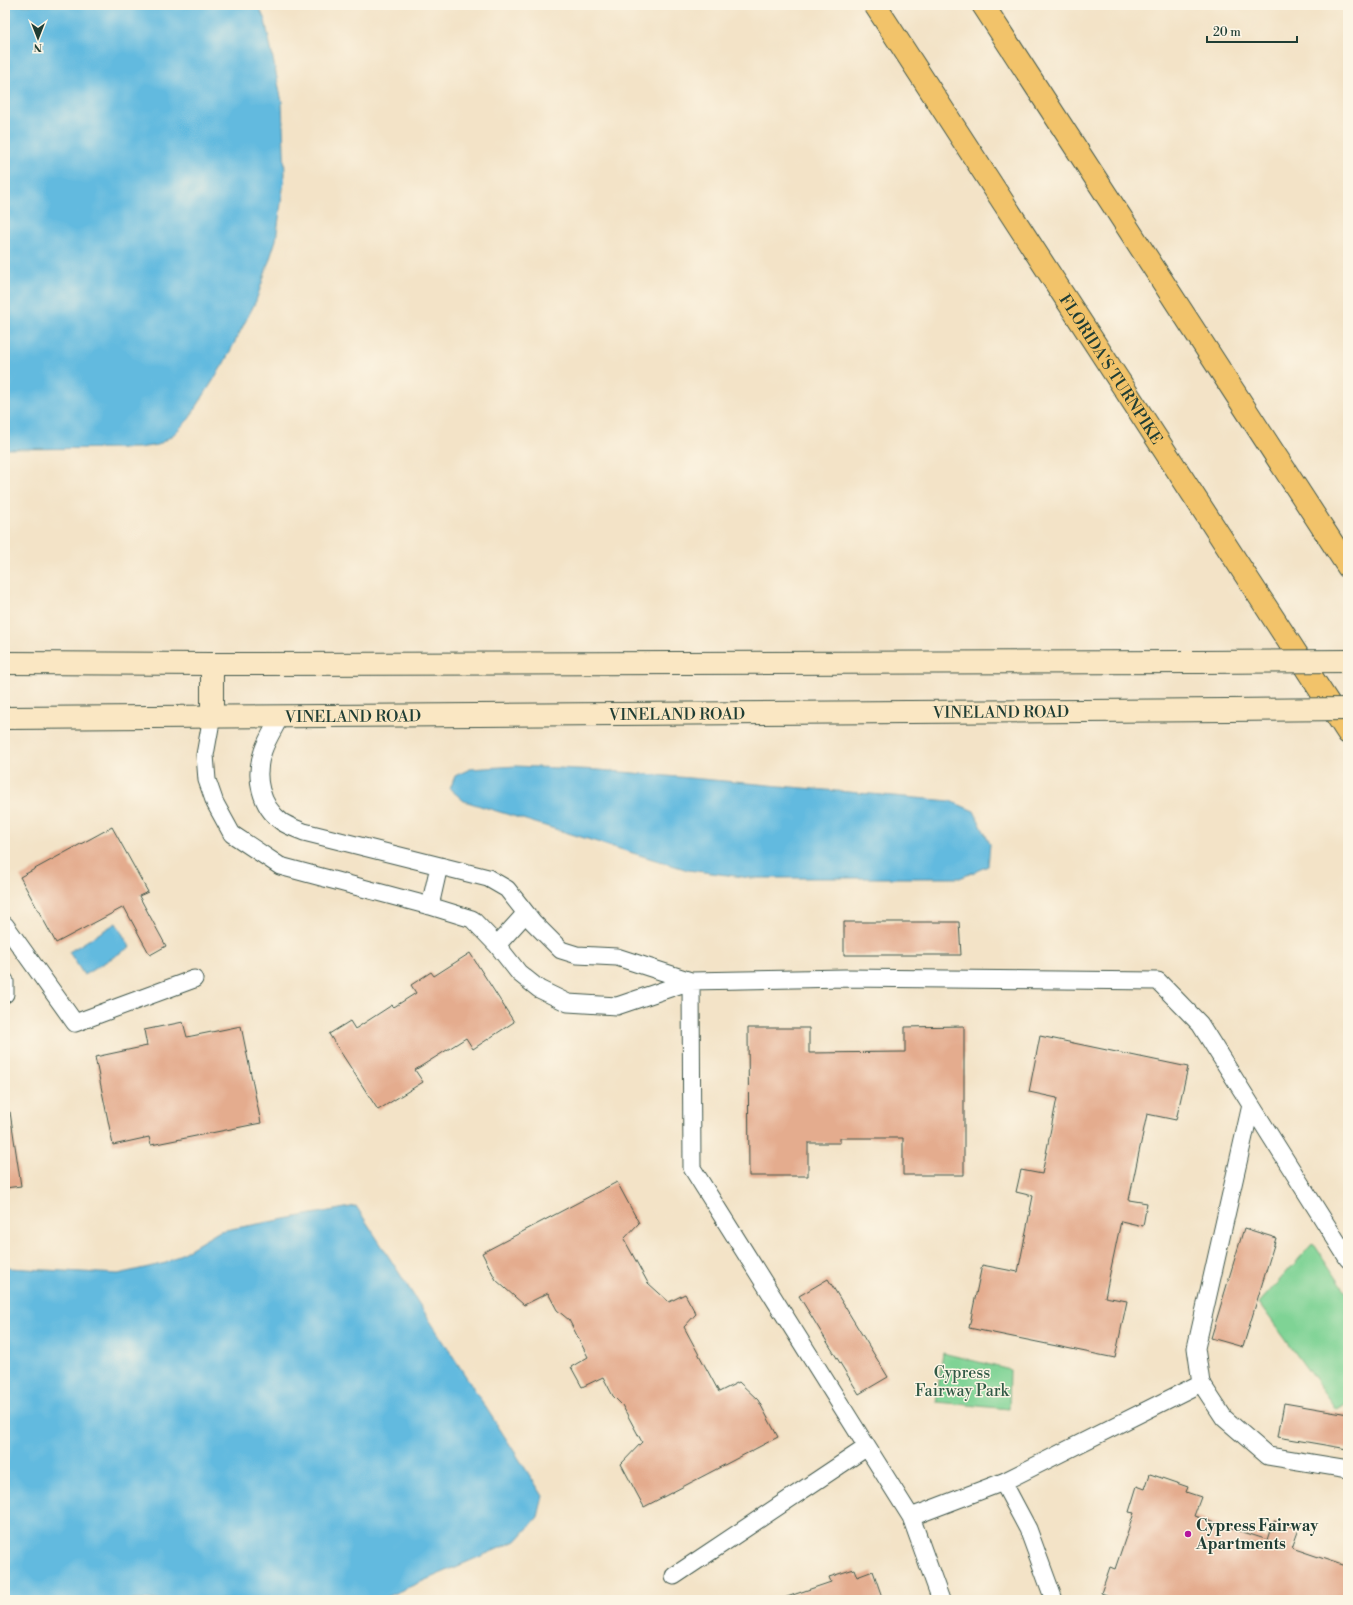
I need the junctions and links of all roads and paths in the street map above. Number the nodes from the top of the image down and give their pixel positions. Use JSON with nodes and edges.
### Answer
{"nodes":[{"id":1,"x":874,"y":5,"type":"edge"},
{"id":2,"x":983,"y":5,"type":"edge"},
{"id":3,"x":1348,"y":567,"type":"edge"},
{"id":4,"x":1348,"y":661,"type":"edge"},
{"id":5,"x":5,"y":663,"type":"edge"},
{"id":6,"x":212,"y":664,"type":"junction"},
{"id":7,"x":1348,"y":710,"type":"edge"},
{"id":8,"x":281,"y":715,"type":"junction"},
{"id":9,"x":212,"y":716,"type":"junction"},
{"id":10,"x":5,"y":718,"type":"edge"},
{"id":11,"x":1348,"y":733,"type":"edge"},
{"id":12,"x":439,"y":866,"type":"junction"},
{"id":13,"x":430,"y":906,"type":"junction"},
{"id":14,"x":526,"y":913,"type":"junction"},
{"id":15,"x":5,"y":925,"type":"edge"},
{"id":16,"x":497,"y":945,"type":"junction"},
{"id":17,"x":194,"y":979,"type":"dead end"},
{"id":18,"x":5,"y":981,"type":"edge"},
{"id":19,"x":691,"y":981,"type":"junction"},
{"id":20,"x":5,"y":994,"type":"edge"},
{"id":21,"x":1251,"y":1105,"type":"junction"},
{"id":22,"x":1348,"y":1258,"type":"edge"},
{"id":23,"x":1201,"y":1382,"type":"junction"},
{"id":24,"x":867,"y":1447,"type":"junction"},
{"id":25,"x":1348,"y":1468,"type":"edge"},
{"id":26,"x":1003,"y":1482,"type":"junction"},
{"id":27,"x":911,"y":1517,"type":"junction"},
{"id":28,"x":674,"y":1576,"type":"dead end"},
{"id":29,"x":941,"y":1600,"type":"edge"},
{"id":30,"x":1054,"y":1600,"type":"edge"}],
"edges":[{"from":1,"to":11,"type":"highway","name":"FLORIDA'S TURNPIKE"},
{"from":2,"to":3,"type":"highway"},
{"from":4,"to":6,"type":"street","bridge":true},
{"from":5,"to":6,"type":"street"},
{"from":6,"to":9,"type":"street"},
{"from":7,"to":8,"type":"street","name":"VINELAND ROAD","bridge":true},
{"from":8,"to":9,"type":"street","name":"VINELAND ROAD"},
{"from":8,"to":12,"type":"lane"},
{"from":9,"to":10,"type":"street","name":"VINELAND ROAD"},
{"from":9,"to":13,"type":"lane"},
{"from":12,"to":13,"type":"lane"},
{"from":12,"to":14,"type":"lane"},
{"from":13,"to":16,"type":"lane"},
{"from":14,"to":16,"type":"lane"},
{"from":14,"to":19,"type":"lane"},
{"from":15,"to":17,"type":"lane"},
{"from":16,"to":19,"type":"lane"},
{"from":18,"to":20,"type":"lane"},
{"from":19,"to":21,"type":"lane"},
{"from":19,"to":24,"type":"lane"},
{"from":21,"to":22,"type":"lane"},
{"from":21,"to":23,"type":"lane"},
{"from":23,"to":25,"type":"lane"},
{"from":23,"to":26,"type":"lane"},
{"from":24,"to":27,"type":"lane"},
{"from":24,"to":28,"type":"lane"},
{"from":26,"to":27,"type":"lane"},
{"from":26,"to":30,"type":"lane"},
{"from":27,"to":29,"type":"lane"}]}
